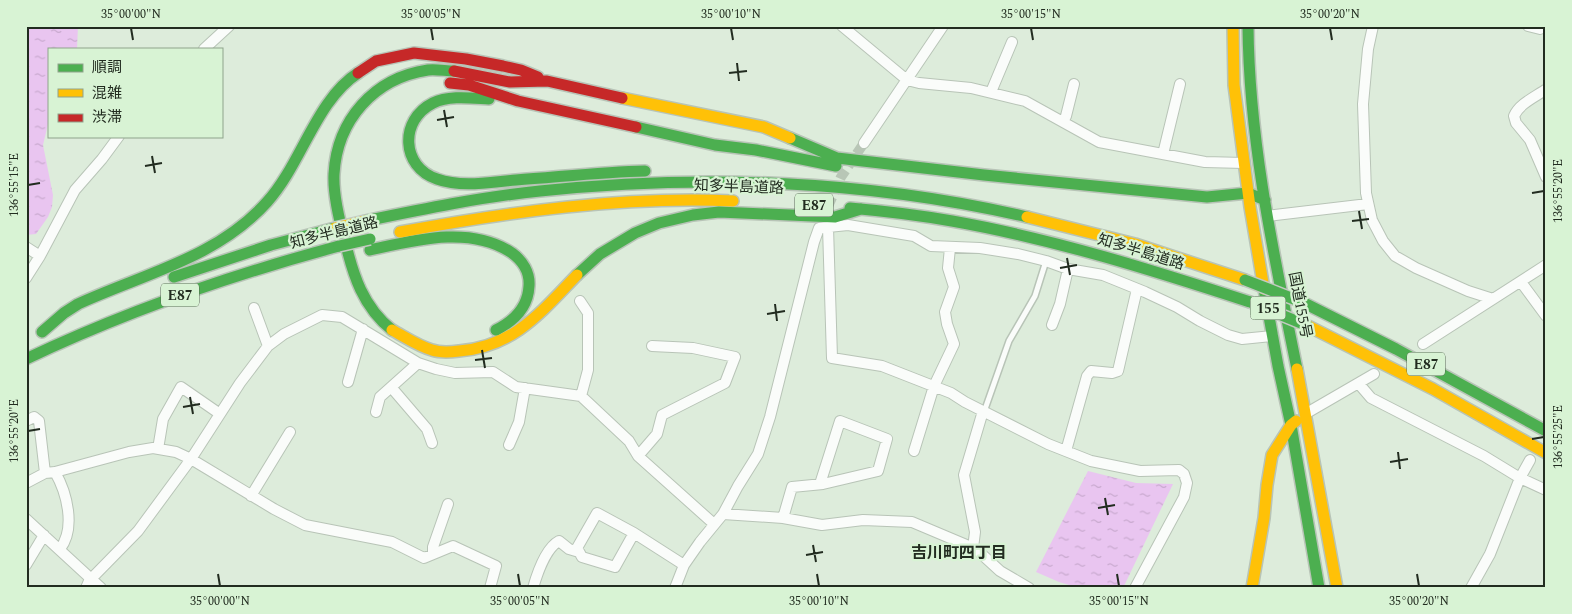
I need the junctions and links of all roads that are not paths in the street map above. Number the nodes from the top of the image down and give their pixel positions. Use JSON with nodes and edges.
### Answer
{"nodes":[{"id":1,"x":229,"y":26,"type":"edge"},
{"id":2,"x":842,"y":26,"type":"edge"},
{"id":3,"x":943,"y":26,"type":"edge"},
{"id":4,"x":1233,"y":26,"type":"edge"},
{"id":5,"x":1248,"y":26,"type":"edge"},
{"id":6,"x":1373,"y":26,"type":"edge"},
{"id":7,"x":1528,"y":26,"type":"edge"},
{"id":8,"x":1542,"y":26,"type":"edge"},
{"id":9,"x":1012,"y":42,"type":"dead end"},
{"id":10,"x":205,"y":48,"type":"edge"},
{"id":11,"x":907,"y":80,"type":"junction"},
{"id":12,"x":546,"y":81,"type":"junction"},
{"id":13,"x":437,"y":83,"type":"dead end"},
{"id":14,"x":1074,"y":84,"type":"dead end"},
{"id":15,"x":1180,"y":84,"type":"dead end"},
{"id":16,"x":1545,"y":90,"type":"edge"},
{"id":17,"x":991,"y":92,"type":"junction"},
{"id":18,"x":518,"y":100,"type":"junction"},
{"id":19,"x":364,"y":121,"type":"dead end"},
{"id":20,"x":1063,"y":122,"type":"junction"},
{"id":21,"x":118,"y":138,"type":"edge"},
{"id":22,"x":864,"y":143,"type":"tunnel mouth"},
{"id":23,"x":1163,"y":154,"type":"junction"},
{"id":24,"x":348,"y":156,"type":"dead end"},
{"id":25,"x":1244,"y":163,"type":"junction"},
{"id":26,"x":1546,"y":177,"type":"edge"},
{"id":27,"x":816,"y":186,"type":"junction"},
{"id":28,"x":1248,"y":193,"type":"junction"},
{"id":29,"x":1264,"y":200,"type":"junction"},
{"id":30,"x":740,"y":201,"type":"dead end"},
{"id":31,"x":785,"y":204,"type":"dead end"},
{"id":32,"x":1368,"y":204,"type":"junction"},
{"id":33,"x":349,"y":206,"type":"dead end"},
{"id":34,"x":1246,"y":207,"type":"junction"},
{"id":35,"x":1205,"y":208,"type":"dead end"},
{"id":36,"x":861,"y":209,"type":"junction"},
{"id":37,"x":1267,"y":216,"type":"junction"},
{"id":38,"x":828,"y":228,"type":"junction"},
{"id":39,"x":370,"y":244,"type":"junction"},
{"id":40,"x":26,"y":247,"type":"edge"},
{"id":41,"x":950,"y":248,"type":"junction"},
{"id":42,"x":40,"y":256,"type":"junction"},
{"id":43,"x":1046,"y":261,"type":"junction"},
{"id":44,"x":1546,"y":265,"type":"edge"},
{"id":45,"x":1068,"y":269,"type":"junction"},
{"id":46,"x":26,"y":278,"type":"edge"},
{"id":47,"x":1520,"y":282,"type":"junction"},
{"id":48,"x":1137,"y":289,"type":"junction"},
{"id":49,"x":1493,"y":299,"type":"junction"},
{"id":50,"x":580,"y":302,"type":"dead end"},
{"id":51,"x":254,"y":308,"type":"dead end"},
{"id":52,"x":389,"y":312,"type":"dead end"},
{"id":53,"x":1546,"y":316,"type":"edge"},
{"id":54,"x":1052,"y":325,"type":"dead end"},
{"id":55,"x":363,"y":329,"type":"junction"},
{"id":56,"x":1273,"y":336,"type":"junction"},
{"id":57,"x":461,"y":340,"type":"dead end"},
{"id":58,"x":1423,"y":344,"type":"dead end"},
{"id":59,"x":268,"y":346,"type":"junction"},
{"id":60,"x":652,"y":346,"type":"dead end"},
{"id":61,"x":26,"y":359,"type":"edge"},
{"id":62,"x":418,"y":363,"type":"junction"},
{"id":63,"x":1374,"y":374,"type":"dead end"},
{"id":64,"x":348,"y":382,"type":"dead end"},
{"id":65,"x":1359,"y":384,"type":"junction"},
{"id":66,"x":934,"y":386,"type":"junction"},
{"id":67,"x":391,"y":387,"type":"junction"},
{"id":68,"x":524,"y":388,"type":"junction"},
{"id":69,"x":581,"y":396,"type":"junction"},
{"id":70,"x":983,"y":411,"type":"junction"},
{"id":71,"x":376,"y":412,"type":"dead end"},
{"id":72,"x":220,"y":414,"type":"junction"},
{"id":73,"x":1305,"y":414,"type":"junction"},
{"id":74,"x":26,"y":421,"type":"edge"},
{"id":75,"x":1291,"y":425,"type":"junction"},
{"id":76,"x":1546,"y":431,"type":"edge"},
{"id":77,"x":290,"y":432,"type":"dead end"},
{"id":78,"x":432,"y":443,"type":"dead end"},
{"id":79,"x":509,"y":446,"type":"dead end"},
{"id":80,"x":158,"y":449,"type":"junction"},
{"id":81,"x":914,"y":451,"type":"dead end"},
{"id":82,"x":1066,"y":451,"type":"junction"},
{"id":83,"x":1546,"y":454,"type":"edge"},
{"id":84,"x":638,"y":456,"type":"junction"},
{"id":85,"x":191,"y":459,"type":"junction"},
{"id":86,"x":1530,"y":460,"type":"dead end"},
{"id":87,"x":50,"y":473,"type":"junction"},
{"id":88,"x":1520,"y":478,"type":"junction"},
{"id":89,"x":26,"y":483,"type":"edge"},
{"id":90,"x":820,"y":484,"type":"junction"},
{"id":91,"x":1546,"y":490,"type":"edge"},
{"id":92,"x":251,"y":496,"type":"junction"},
{"id":93,"x":448,"y":504,"type":"dead end"},
{"id":94,"x":723,"y":514,"type":"junction"},
{"id":95,"x":783,"y":518,"type":"junction"},
{"id":96,"x":26,"y":519,"type":"edge"},
{"id":97,"x":714,"y":524,"type":"junction"},
{"id":98,"x":634,"y":533,"type":"junction"},
{"id":99,"x":44,"y":535,"type":"junction"},
{"id":100,"x":973,"y":548,"type":"junction"},
{"id":101,"x":60,"y":549,"type":"junction"},
{"id":102,"x":579,"y":552,"type":"junction"},
{"id":103,"x":433,"y":554,"type":"junction"},
{"id":104,"x":26,"y":565,"type":"edge"},
{"id":105,"x":684,"y":565,"type":"junction"},
{"id":106,"x":92,"y":578,"type":"junction"},
{"id":107,"x":1022,"y":586,"type":"edge"},
{"id":108,"x":86,"y":588,"type":"edge"},
{"id":109,"x":102,"y":588,"type":"edge"},
{"id":110,"x":490,"y":588,"type":"edge"},
{"id":111,"x":533,"y":588,"type":"edge"},
{"id":112,"x":675,"y":588,"type":"edge"},
{"id":113,"x":1135,"y":588,"type":"edge"},
{"id":114,"x":1252,"y":588,"type":"edge"},
{"id":115,"x":1319,"y":588,"type":"edge"},
{"id":116,"x":1337,"y":588,"type":"edge"},
{"id":117,"x":1471,"y":588,"type":"edge"}],
"edges":[{"from":1,"to":10,"type":"street"},
{"from":2,"to":11,"type":"street"},
{"from":3,"to":11,"type":"street"},
{"from":4,"to":25,"type":"main road","number":"155"},
{"from":5,"to":29,"type":"main road","name":"国道155号","number":"155"},
{"from":6,"to":32,"type":"street"},
{"from":7,"to":8,"type":"street"},
{"from":9,"to":17,"type":"street"},
{"from":11,"to":17,"type":"street"},
{"from":11,"to":22,"type":"street"},
{"from":12,"to":27,"type":"main road","name":"知多半島道路","number":"E87","bridge":true},
{"from":12,"to":28,"type":"main road"},
{"from":12,"to":36,"type":"main road"},
{"from":13,"to":18,"type":"main road"},
{"from":14,"to":20,"type":"street"},
{"from":15,"to":23,"type":"street"},
{"from":16,"to":26,"type":"street"},
{"from":17,"to":20,"type":"street"},
{"from":18,"to":27,"type":"main road"},
{"from":18,"to":35,"type":"main road"},
{"from":19,"to":24,"type":"main road"},
{"from":20,"to":23,"type":"street"},
{"from":21,"to":42,"type":"street"},
{"from":23,"to":25,"type":"street"},
{"from":25,"to":28,"type":"main road","number":"155"},
{"from":27,"to":76,"type":"main road","name":"知多半島道路","number":"E87","bridge":true},
{"from":28,"to":29,"type":"main road"},
{"from":28,"to":34,"type":"main road","number":"155"},
{"from":29,"to":34,"type":"main road"},
{"from":29,"to":37,"type":"main road","name":"国道155号","number":"155"},
{"from":30,"to":39,"type":"main road","name":"知多半島道路","number":"E87"},
{"from":31,"to":36,"type":"main road","name":"知多半島道路","number":"E87"},
{"from":32,"to":37,"type":"street"},
{"from":32,"to":49,"type":"street"},
{"from":33,"to":52,"type":"main road"},
{"from":34,"to":56,"type":"main road","number":"155"},
{"from":36,"to":83,"type":"main road","name":"知多半島道路","number":"E87","bridge":true},
{"from":37,"to":73,"type":"main road","name":"国道155号","number":"155"},
{"from":38,"to":41,"type":"street"},
{"from":38,"to":66,"type":"street"},
{"from":38,"to":94,"type":"street"},
{"from":39,"to":57,"type":"main road"},
{"from":39,"to":61,"type":"main road","name":"知多半島道路","number":"E87","bridge":true},
{"from":40,"to":42,"type":"street"},
{"from":41,"to":43,"type":"street"},
{"from":41,"to":66,"type":"street"},
{"from":42,"to":46,"type":"street"},
{"from":43,"to":45,"type":"street"},
{"from":43,"to":70,"type":"lane"},
{"from":44,"to":47,"type":"street"},
{"from":45,"to":48,"type":"street"},
{"from":45,"to":54,"type":"street"},
{"from":47,"to":49,"type":"street"},
{"from":47,"to":53,"type":"street"},
{"from":48,"to":56,"type":"street"},
{"from":48,"to":82,"type":"street"},
{"from":49,"to":58,"type":"street"},
{"from":50,"to":69,"type":"street"},
{"from":51,"to":59,"type":"street"},
{"from":55,"to":59,"type":"street"},
{"from":55,"to":62,"type":"street"},
{"from":55,"to":64,"type":"street"},
{"from":56,"to":75,"type":"main road","number":"155"},
{"from":59,"to":72,"type":"street"},
{"from":60,"to":84,"type":"street"},
{"from":62,"to":67,"type":"street"},
{"from":62,"to":68,"type":"street"},
{"from":63,"to":65,"type":"street"},
{"from":65,"to":73,"type":"street"},
{"from":65,"to":88,"type":"street"},
{"from":66,"to":70,"type":"street"},
{"from":66,"to":81,"type":"street"},
{"from":67,"to":71,"type":"street"},
{"from":67,"to":78,"type":"street"},
{"from":68,"to":69,"type":"street"},
{"from":68,"to":79,"type":"street"},
{"from":69,"to":84,"type":"street"},
{"from":70,"to":82,"type":"street"},
{"from":70,"to":100,"type":"street"},
{"from":72,"to":80,"type":"street"},
{"from":72,"to":85,"type":"street"},
{"from":73,"to":75,"type":"main road"},
{"from":73,"to":116,"type":"main road","name":"国道155号","number":"155"},
{"from":74,"to":87,"type":"street"},
{"from":75,"to":114,"type":"main road"},
{"from":75,"to":115,"type":"main road","number":"155"},
{"from":77,"to":92,"type":"street"},
{"from":80,"to":85,"type":"street"},
{"from":80,"to":87,"type":"street"},
{"from":82,"to":113,"type":"street"},
{"from":84,"to":97,"type":"street"},
{"from":85,"to":92,"type":"street"},
{"from":85,"to":106,"type":"street"},
{"from":86,"to":88,"type":"street"},
{"from":87,"to":89,"type":"street"},
{"from":87,"to":101,"type":"street"},
{"from":88,"to":91,"type":"street"},
{"from":88,"to":117,"type":"street"},
{"from":90,"to":90,"type":"street"},
{"from":90,"to":95,"type":"street"},
{"from":92,"to":103,"type":"street"},
{"from":93,"to":103,"type":"street"},
{"from":94,"to":95,"type":"street"},
{"from":94,"to":97,"type":"street"},
{"from":95,"to":100,"type":"street"},
{"from":96,"to":99,"type":"street"},
{"from":97,"to":105,"type":"street"},
{"from":98,"to":102,"type":"street"},
{"from":98,"to":102,"type":"street"},
{"from":98,"to":105,"type":"street"},
{"from":99,"to":101,"type":"street"},
{"from":99,"to":104,"type":"street"},
{"from":100,"to":107,"type":"street"},
{"from":101,"to":106,"type":"street"},
{"from":102,"to":111,"type":"street"},
{"from":103,"to":110,"type":"street"},
{"from":105,"to":112,"type":"street"},
{"from":106,"to":108,"type":"street"},
{"from":106,"to":109,"type":"street"}]}
